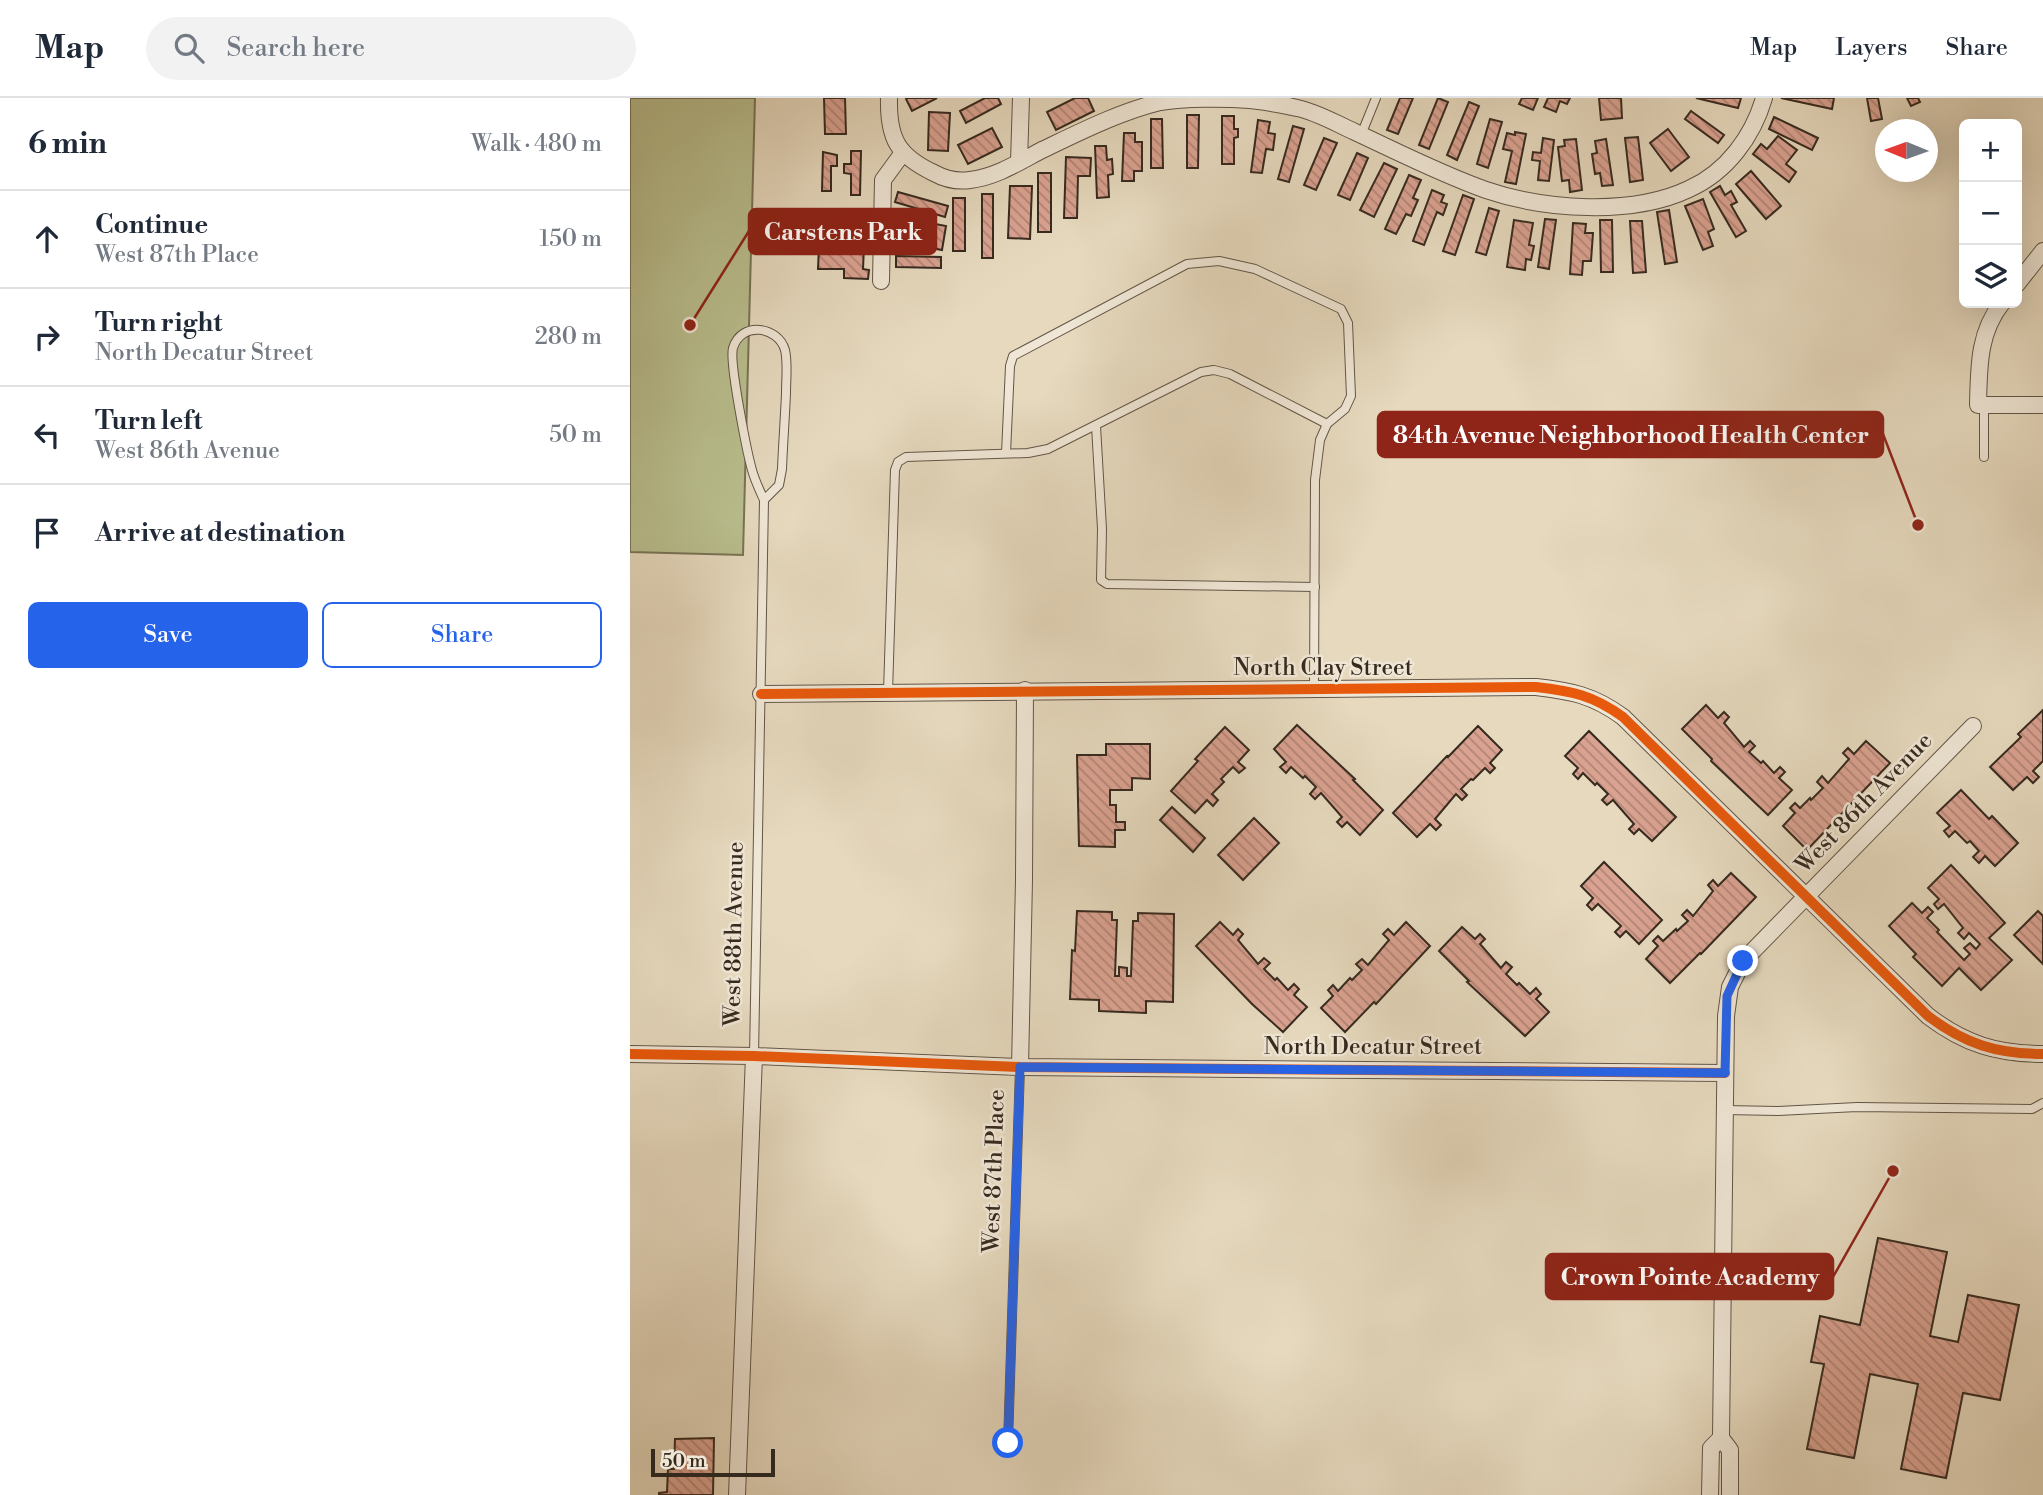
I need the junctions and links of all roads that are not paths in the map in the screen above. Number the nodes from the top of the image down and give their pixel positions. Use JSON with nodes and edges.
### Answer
{"nodes":[{"id":1,"x":889,"y":98,"type":"edge"},
{"id":2,"x":1021,"y":98,"type":"edge"},
{"id":3,"x":1376,"y":98,"type":"edge"},
{"id":4,"x":1765,"y":98,"type":"edge"},
{"id":5,"x":1162,"y":100,"type":"edge"},
{"id":6,"x":1299,"y":103,"type":"edge"},
{"id":7,"x":1361,"y":135,"type":"junction"},
{"id":8,"x":902,"y":154,"type":"junction"},
{"id":9,"x":1019,"y":162,"type":"junction"},
{"id":10,"x":2043,"y":251,"type":"edge"},
{"id":11,"x":2022,"y":278,"type":"edge"},
{"id":12,"x":881,"y":281,"type":"dead end"},
{"id":13,"x":1999,"y":308,"type":"edge"},
{"id":14,"x":1981,"y":405,"type":"junction"},
{"id":15,"x":2043,"y":405,"type":"edge"},
{"id":16,"x":1328,"y":424,"type":"junction"},
{"id":17,"x":1096,"y":426,"type":"junction"},
{"id":18,"x":1006,"y":453,"type":"junction"},
{"id":19,"x":1984,"y":457,"type":"dead end"},
{"id":20,"x":764,"y":500,"type":"junction"},
{"id":21,"x":1315,"y":587,"type":"junction"},
{"id":22,"x":1314,"y":689,"type":"junction"},
{"id":23,"x":1025,"y":690,"type":"junction"},
{"id":24,"x":888,"y":692,"type":"junction"},
{"id":25,"x":761,"y":694,"type":"junction"},
{"id":26,"x":1973,"y":726,"type":"dead end"},
{"id":27,"x":1805,"y":895,"type":"junction"},
{"id":28,"x":630,"y":1054,"type":"edge"},
{"id":29,"x":2043,"y":1054,"type":"edge"},
{"id":30,"x":754,"y":1056,"type":"junction"},
{"id":31,"x":1020,"y":1067,"type":"junction"},
{"id":32,"x":1725,"y":1073,"type":"junction"},
{"id":33,"x":2043,"y":1103,"type":"edge"},
{"id":34,"x":1724,"y":1110,"type":"junction"},
{"id":35,"x":1778,"y":1285,"type":"dead end"},
{"id":36,"x":1723,"y":1287,"type":"junction"},
{"id":37,"x":1721,"y":1438,"type":"junction"},
{"id":38,"x":1008,"y":1443,"type":"dead end"},
{"id":39,"x":737,"y":1495,"type":"edge"},
{"id":40,"x":1710,"y":1495,"type":"edge"},
{"id":41,"x":1730,"y":1495,"type":"edge"}],
"edges":[{"from":1,"to":8,"type":"street"},
{"from":2,"to":9,"type":"street"},
{"from":3,"to":7,"type":"lane"},
{"from":4,"to":7,"type":"street"},
{"from":5,"to":6,"type":"street"},
{"from":5,"to":9,"type":"street"},
{"from":6,"to":7,"type":"street"},
{"from":8,"to":9,"type":"street"},
{"from":8,"to":12,"type":"street"},
{"from":10,"to":11,"type":"street"},
{"from":13,"to":14,"type":"street"},
{"from":14,"to":15,"type":"street"},
{"from":14,"to":19,"type":"lane"},
{"from":16,"to":17,"type":"lane"},
{"from":16,"to":18,"type":"lane"},
{"from":16,"to":21,"type":"lane"},
{"from":17,"to":18,"type":"lane"},
{"from":17,"to":21,"type":"lane"},
{"from":18,"to":24,"type":"lane"},
{"from":20,"to":20,"type":"lane"},
{"from":20,"to":25,"type":"lane","name":"West 88th Avenue"},
{"from":21,"to":22,"type":"lane"},
{"from":22,"to":23,"type":"street","name":"North Clay Street"},
{"from":22,"to":27,"type":"street","name":"North Clay Street"},
{"from":23,"to":24,"type":"street","name":"North Clay Street"},
{"from":23,"to":31,"type":"street","name":"West 87th Place"},
{"from":24,"to":25,"type":"street","name":"North Clay Street"},
{"from":25,"to":30,"type":"lane","name":"West 88th Avenue"},
{"from":26,"to":27,"type":"street","name":"West 86th Avenue"},
{"from":27,"to":29,"type":"street"},
{"from":27,"to":32,"type":"street","name":"West 86th Avenue"},
{"from":28,"to":30,"type":"street","name":"North Decatur Street"},
{"from":30,"to":31,"type":"street","name":"North Decatur Street"},
{"from":30,"to":39,"type":"street","name":"West 88th Avenue"},
{"from":31,"to":32,"type":"street","name":"North Decatur Street"},
{"from":31,"to":38,"type":"lane","name":"West 87th Place"},
{"from":32,"to":34,"type":"street","name":"West 86th Avenue"},
{"from":33,"to":34,"type":"lane"},
{"from":34,"to":36,"type":"street","name":"West 86th Avenue"},
{"from":35,"to":36,"type":"lane"},
{"from":36,"to":37,"type":"street","name":"West 86th Avenue"},
{"from":37,"to":40,"type":"street","name":"West 86th Avenue"},
{"from":37,"to":41,"type":"street","name":"West 86th Avenue"}]}
